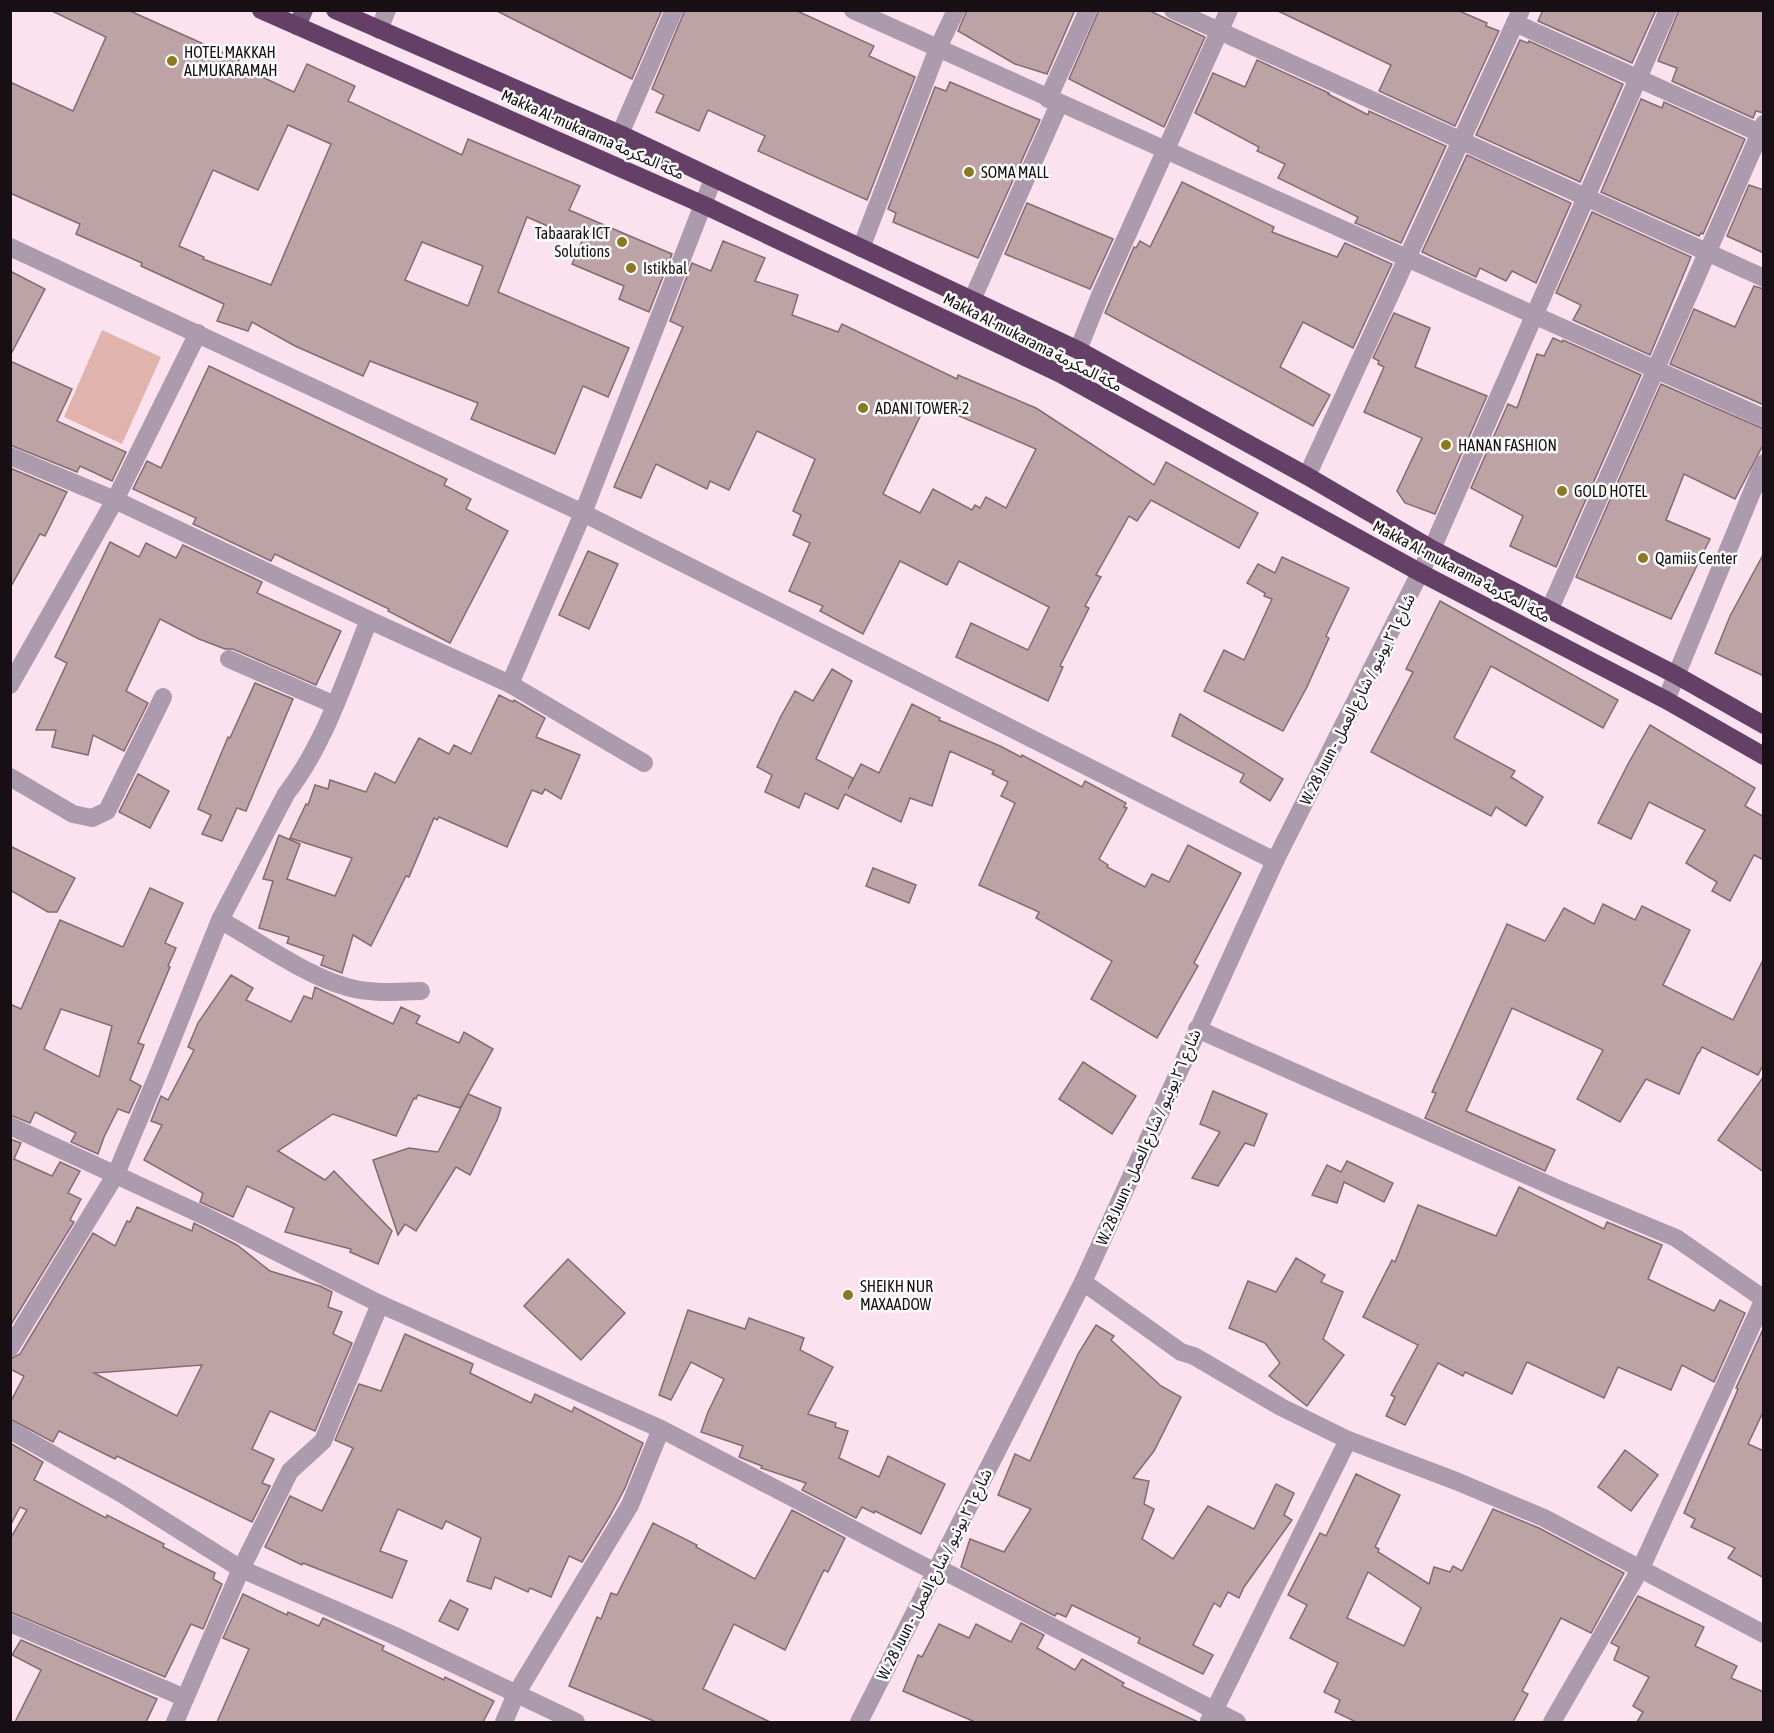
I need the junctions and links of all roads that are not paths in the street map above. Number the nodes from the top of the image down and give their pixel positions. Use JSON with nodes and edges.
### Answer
{"nodes":[{"id":1,"x":261,"y":10,"type":"edge"},
{"id":2,"x":335,"y":10,"type":"edge"},
{"id":3,"x":387,"y":10,"type":"edge"},
{"id":4,"x":674,"y":10,"type":"edge"},
{"id":5,"x":853,"y":10,"type":"edge"},
{"id":6,"x":956,"y":10,"type":"edge"},
{"id":7,"x":1088,"y":10,"type":"edge"},
{"id":8,"x":1173,"y":10,"type":"edge"},
{"id":9,"x":1229,"y":10,"type":"edge"},
{"id":10,"x":1668,"y":10,"type":"edge"},
{"id":11,"x":1518,"y":17,"type":"edge"},
{"id":12,"x":301,"y":18,"type":"edge"},
{"id":13,"x":379,"y":30,"type":"junction"},
{"id":14,"x":1220,"y":32,"type":"junction"},
{"id":15,"x":938,"y":48,"type":"junction"},
{"id":16,"x":1639,"y":78,"type":"junction"},
{"id":17,"x":1053,"y":101,"type":"junction"},
{"id":18,"x":1762,"y":130,"type":"edge"},
{"id":19,"x":620,"y":134,"type":"junction"},
{"id":20,"x":1461,"y":141,"type":"junction"},
{"id":21,"x":1166,"y":152,"type":"junction"},
{"id":22,"x":713,"y":179,"type":"junction"},
{"id":23,"x":1587,"y":197,"type":"junction"},
{"id":24,"x":704,"y":205,"type":"junction"},
{"id":25,"x":10,"y":247,"type":"edge"},
{"id":26,"x":861,"y":248,"type":"junction"},
{"id":27,"x":1707,"y":252,"type":"junction"},
{"id":28,"x":1407,"y":259,"type":"junction"},
{"id":29,"x":1764,"y":278,"type":"edge"},
{"id":30,"x":972,"y":300,"type":"junction"},
{"id":31,"x":1535,"y":316,"type":"junction"},
{"id":32,"x":198,"y":333,"type":"junction"},
{"id":33,"x":1078,"y":350,"type":"junction"},
{"id":34,"x":1655,"y":370,"type":"junction"},
{"id":35,"x":1764,"y":418,"type":"edge"},
{"id":36,"x":10,"y":456,"type":"edge"},
{"id":37,"x":1764,"y":463,"type":"edge"},
{"id":38,"x":1307,"y":476,"type":"junction"},
{"id":39,"x":115,"y":500,"type":"junction"},
{"id":40,"x":583,"y":513,"type":"junction"},
{"id":41,"x":1432,"y":549,"type":"junction"},
{"id":42,"x":1421,"y":573,"type":"junction"},
{"id":43,"x":1549,"y":610,"type":"junction"},
{"id":44,"x":369,"y":621,"type":"junction"},
{"id":45,"x":229,"y":659,"type":"dead end"},
{"id":46,"x":1676,"y":675,"type":"junction"},
{"id":47,"x":510,"y":684,"type":"junction"},
{"id":48,"x":10,"y":685,"type":"edge"},
{"id":49,"x":163,"y":697,"type":"dead end"},
{"id":50,"x":1666,"y":700,"type":"junction"},
{"id":51,"x":335,"y":705,"type":"junction"},
{"id":52,"x":1764,"y":725,"type":"edge"},
{"id":53,"x":1764,"y":756,"type":"edge"},
{"id":54,"x":644,"y":763,"type":"dead end"},
{"id":55,"x":10,"y":777,"type":"edge"},
{"id":56,"x":1275,"y":861,"type":"junction"},
{"id":57,"x":220,"y":920,"type":"junction"},
{"id":58,"x":421,"y":991,"type":"dead end"},
{"id":59,"x":1197,"y":1029,"type":"junction"},
{"id":60,"x":10,"y":1126,"type":"edge"},
{"id":61,"x":116,"y":1174,"type":"junction"},
{"id":62,"x":1083,"y":1282,"type":"junction"},
{"id":63,"x":380,"y":1304,"type":"junction"},
{"id":64,"x":10,"y":1348,"type":"edge"},
{"id":65,"x":10,"y":1430,"type":"edge"},
{"id":66,"x":661,"y":1430,"type":"junction"},
{"id":67,"x":1348,"y":1440,"type":"junction"},
{"id":68,"x":1641,"y":1568,"type":"junction"},
{"id":69,"x":241,"y":1569,"type":"junction"},
{"id":70,"x":935,"y":1572,"type":"junction"},
{"id":71,"x":10,"y":1623,"type":"edge"},
{"id":72,"x":1764,"y":1634,"type":"edge"},
{"id":73,"x":516,"y":1694,"type":"junction"},
{"id":74,"x":185,"y":1698,"type":"junction"},
{"id":75,"x":1211,"y":1717,"type":"edge"},
{"id":76,"x":174,"y":1722,"type":"edge"},
{"id":77,"x":504,"y":1722,"type":"edge"},
{"id":78,"x":576,"y":1722,"type":"edge"},
{"id":79,"x":859,"y":1722,"type":"edge"},
{"id":80,"x":1237,"y":1722,"type":"edge"},
{"id":81,"x":1552,"y":1722,"type":"edge"}],
"edges":[{"from":1,"to":12,"type":"highway","name":"Makka Al-mukarama مكة المكرمة"},
{"from":2,"to":13,"type":"highway","name":"Makka Al-mukarama مكة المكرمة"},
{"from":3,"to":13,"type":"street"},
{"from":4,"to":19,"type":"street"},
{"from":5,"to":15,"type":"street"},
{"from":6,"to":15,"type":"street"},
{"from":7,"to":17,"type":"street"},
{"from":8,"to":14,"type":"street"},
{"from":9,"to":14,"type":"street"},
{"from":10,"to":16,"type":"street","name":"W. 28 Juun - شارع ٢٦ يونيو / شارع العمل"},
{"from":11,"to":16,"type":"street"},
{"from":11,"to":20,"type":"street"},
{"from":12,"to":24,"type":"highway","name":"Makka Al-mukarama مكة المكرمة"},
{"from":13,"to":19,"type":"highway","name":"Makka Al-mukarama مكة المكرمة"},
{"from":14,"to":20,"type":"street"},
{"from":14,"to":21,"type":"street"},
{"from":15,"to":17,"type":"street"},
{"from":15,"to":26,"type":"street"},
{"from":16,"to":18,"type":"street"},
{"from":16,"to":23,"type":"street","name":"W. 28 Juun - شارع ٢٦ يونيو / شارع العمل"},
{"from":17,"to":21,"type":"street"},
{"from":17,"to":30,"type":"street"},
{"from":18,"to":27,"type":"street"},
{"from":19,"to":22,"type":"highway","name":"Makka Al-mukarama مكة المكرمة"},
{"from":20,"to":23,"type":"street"},
{"from":20,"to":28,"type":"street"},
{"from":21,"to":28,"type":"street"},
{"from":21,"to":33,"type":"street"},
{"from":22,"to":24,"type":"street"},
{"from":22,"to":26,"type":"highway","name":"Makka Al-mukarama مكة المكرمة"},
{"from":23,"to":27,"type":"street"},
{"from":23,"to":31,"type":"street","name":"W. 28 Juun - شارع ٢٦ يونيو / شارع العمل"},
{"from":24,"to":40,"type":"street"},
{"from":24,"to":42,"type":"highway","name":"Makka Al-mukarama مكة المكرمة"},
{"from":25,"to":32,"type":"street"},
{"from":26,"to":30,"type":"highway","name":"Makka Al-mukarama مكة المكرمة"},
{"from":27,"to":29,"type":"street"},
{"from":27,"to":34,"type":"street"},
{"from":28,"to":31,"type":"street"},
{"from":28,"to":38,"type":"street"},
{"from":30,"to":33,"type":"highway","name":"Makka Al-mukarama مكة المكرمة"},
{"from":31,"to":34,"type":"street"},
{"from":31,"to":41,"type":"street","name":"W. 28 Juun - شارع ٢٦ يونيو / شارع العمل"},
{"from":32,"to":39,"type":"street"},
{"from":32,"to":40,"type":"street"},
{"from":33,"to":38,"type":"highway","name":"Makka Al-mukarama مكة المكرمة"},
{"from":34,"to":35,"type":"street"},
{"from":34,"to":43,"type":"street"},
{"from":36,"to":39,"type":"street"},
{"from":37,"to":46,"type":"street"},
{"from":38,"to":41,"type":"highway","name":"Makka Al-mukarama مكة المكرمة"},
{"from":39,"to":44,"type":"street"},
{"from":39,"to":48,"type":"street"},
{"from":40,"to":47,"type":"street"},
{"from":40,"to":56,"type":"street"},
{"from":41,"to":42,"type":"street","name":"W. 28 Juun - شارع ٢٦ يونيو / شارع العمل"},
{"from":41,"to":43,"type":"highway","name":"Makka Al-mukarama مكة المكرمة"},
{"from":42,"to":50,"type":"highway","name":"Makka Al-mukarama مكة المكرمة"},
{"from":42,"to":56,"type":"street","name":"W. 28 Juun - شارع ٢٦ يونيو / شارع العمل"},
{"from":43,"to":46,"type":"highway","name":"Makka Al-mukarama مكة المكرمة"},
{"from":44,"to":47,"type":"street"},
{"from":44,"to":51,"type":"street"},
{"from":45,"to":51,"type":"street"},
{"from":46,"to":50,"type":"street"},
{"from":46,"to":52,"type":"highway","name":"Makka Al-mukarama مكة المكرمة"},
{"from":47,"to":54,"type":"street"},
{"from":49,"to":55,"type":"street"},
{"from":50,"to":53,"type":"highway","name":"Makka Al-mukarama مكة المكرمة"},
{"from":51,"to":57,"type":"street"},
{"from":56,"to":59,"type":"street","name":"W. 28 Juun - شارع ٢٦ يونيو / شارع العمل"},
{"from":57,"to":58,"type":"street"},
{"from":57,"to":61,"type":"street"},
{"from":59,"to":62,"type":"street","name":"W. 28 Juun - شارع ٢٦ يونيو / شارع العمل"},
{"from":59,"to":68,"type":"street"},
{"from":60,"to":61,"type":"street"},
{"from":61,"to":63,"type":"street"},
{"from":61,"to":64,"type":"street"},
{"from":62,"to":67,"type":"street"},
{"from":62,"to":70,"type":"street","name":"W. 28 Juun - شارع ٢٦ يونيو / شارع العمل"},
{"from":63,"to":66,"type":"street"},
{"from":63,"to":69,"type":"street"},
{"from":65,"to":69,"type":"street"},
{"from":66,"to":70,"type":"street"},
{"from":66,"to":73,"type":"street"},
{"from":67,"to":68,"type":"street"},
{"from":67,"to":75,"type":"street"},
{"from":68,"to":72,"type":"street"},
{"from":68,"to":81,"type":"street"},
{"from":69,"to":73,"type":"street"},
{"from":69,"to":74,"type":"street"},
{"from":70,"to":75,"type":"street"},
{"from":70,"to":79,"type":"street","name":"W. 28 Juun - شارع ٢٦ يونيو / شارع العمل"},
{"from":71,"to":74,"type":"street"},
{"from":73,"to":77,"type":"street"},
{"from":73,"to":78,"type":"street"},
{"from":74,"to":76,"type":"street"},
{"from":75,"to":80,"type":"street"}]}
